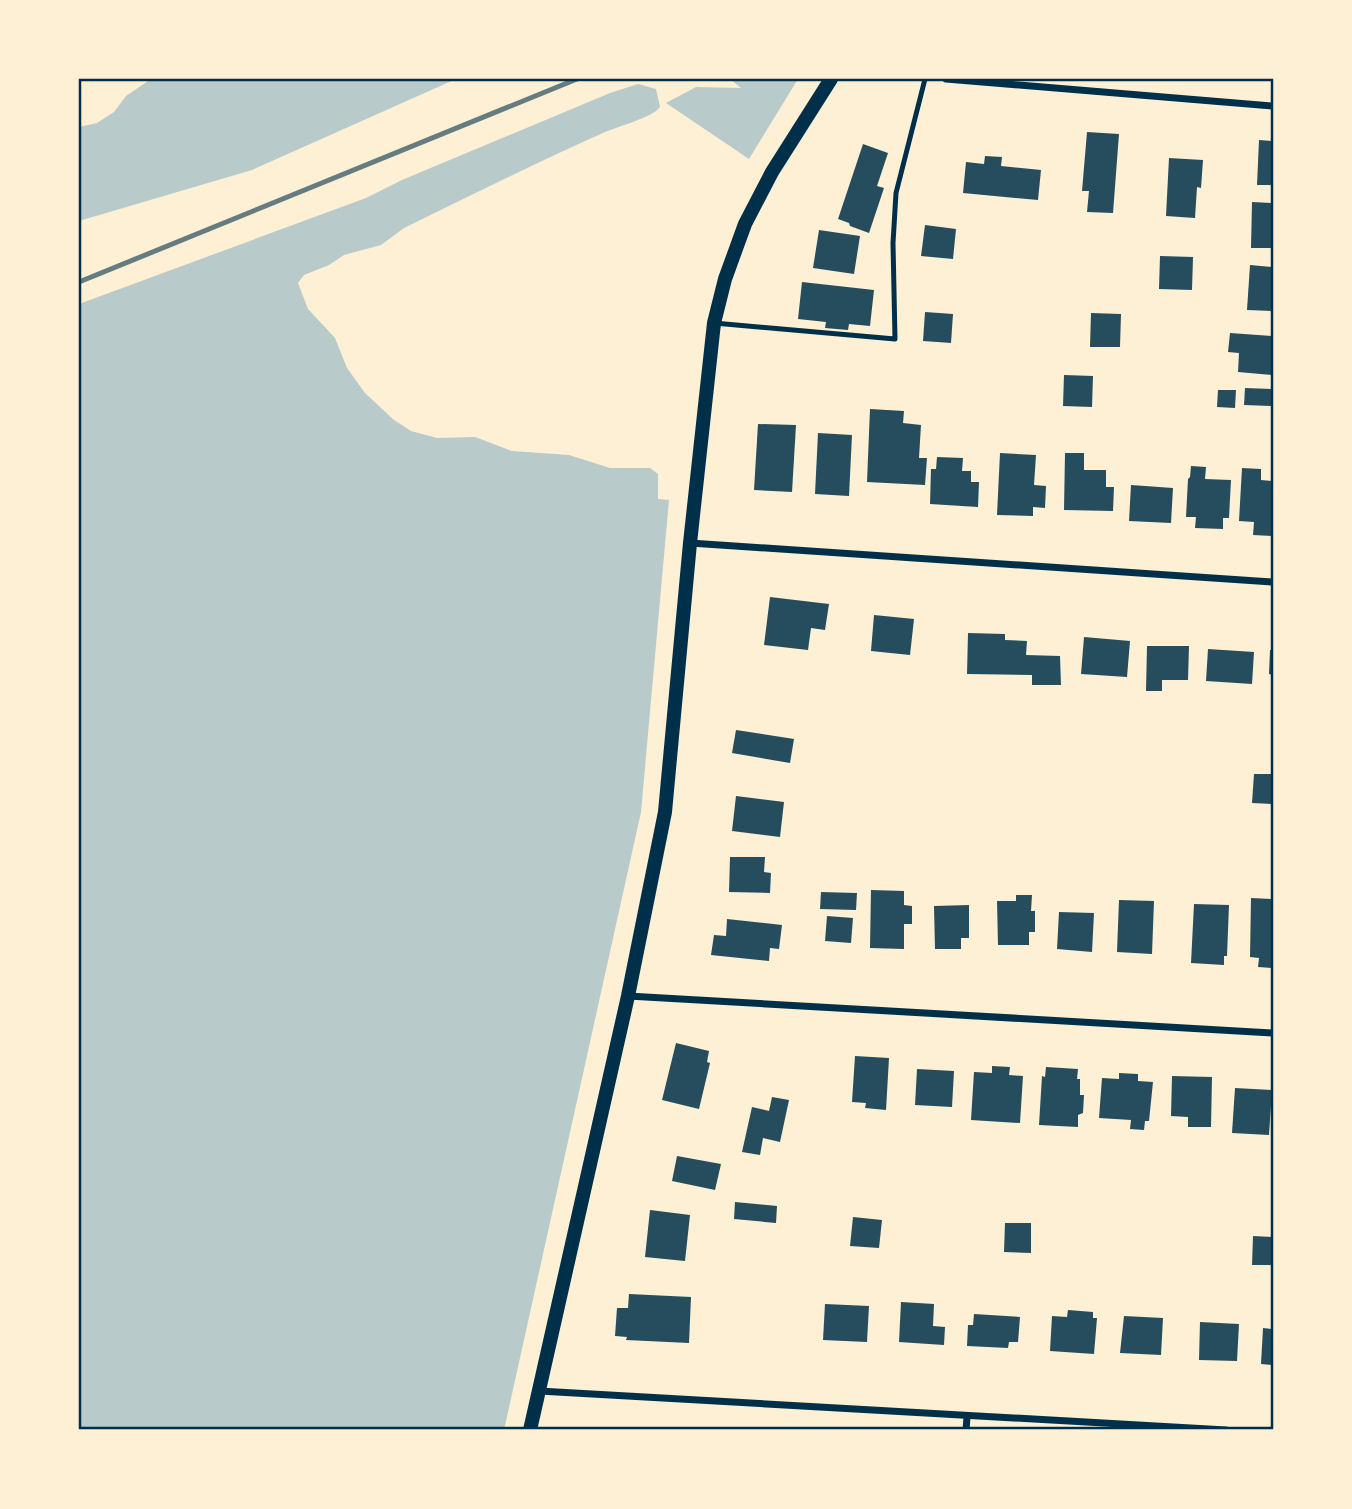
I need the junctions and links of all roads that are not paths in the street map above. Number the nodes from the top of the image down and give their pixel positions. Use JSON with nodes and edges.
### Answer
{"nodes":[{"id":1,"x":831,"y":79,"type":"edge"},
{"id":2,"x":925,"y":79,"type":"edge"},
{"id":3,"x":946,"y":79,"type":"edge"},
{"id":4,"x":1273,"y":106,"type":"edge"},
{"id":5,"x":714,"y":323,"type":"junction"},
{"id":6,"x":690,"y":543,"type":"junction"},
{"id":7,"x":1273,"y":582,"type":"edge"},
{"id":8,"x":628,"y":996,"type":"junction"},
{"id":9,"x":1273,"y":1032,"type":"edge"},
{"id":10,"x":538,"y":1391,"type":"junction"},
{"id":11,"x":967,"y":1417,"type":"junction"},
{"id":12,"x":530,"y":1430,"type":"edge"},
{"id":13,"x":966,"y":1430,"type":"edge"},
{"id":14,"x":1226,"y":1430,"type":"edge"}],
"edges":[{"from":1,"to":5,"type":"main road"},
{"from":2,"to":5,"type":"lane"},
{"from":3,"to":4,"type":"street"},
{"from":5,"to":6,"type":"main road"},
{"from":6,"to":7,"type":"street"},
{"from":6,"to":8,"type":"main road"},
{"from":8,"to":9,"type":"street"},
{"from":8,"to":10,"type":"main road"},
{"from":10,"to":11,"type":"street"},
{"from":10,"to":12,"type":"main road"},
{"from":11,"to":13,"type":"street"},
{"from":11,"to":14,"type":"street"}]}
